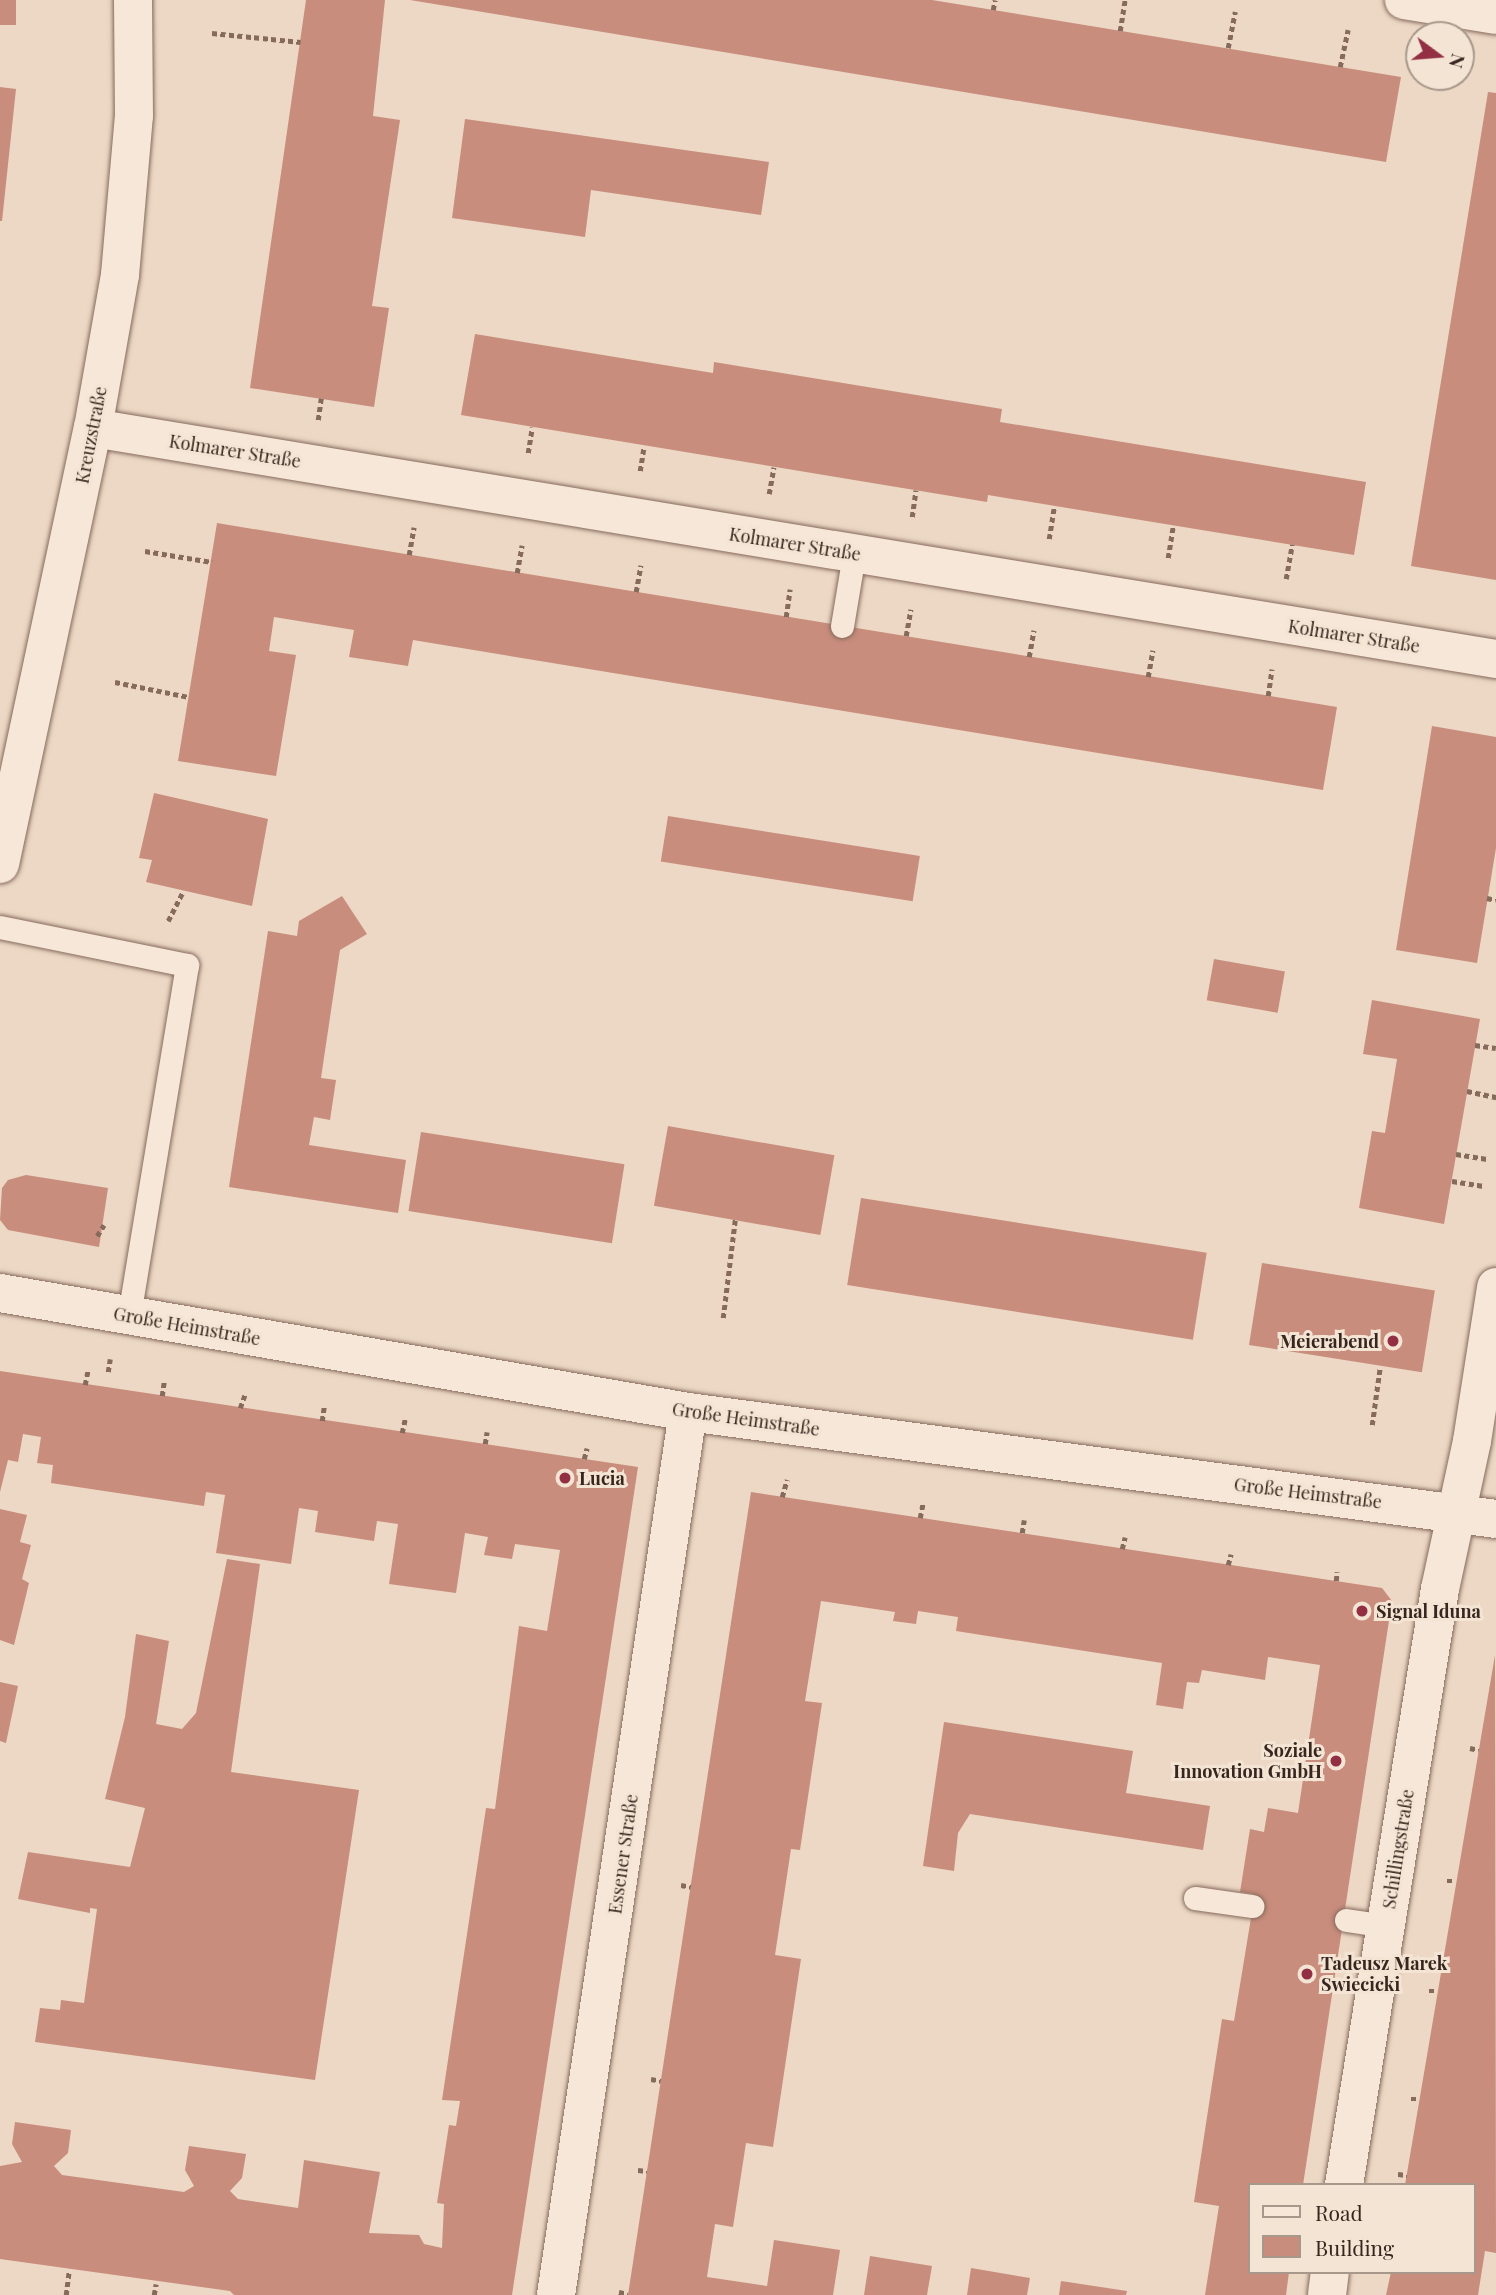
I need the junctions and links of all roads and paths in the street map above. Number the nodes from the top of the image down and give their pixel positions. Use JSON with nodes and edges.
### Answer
{"nodes":[{"id":1,"x":133,"y":0,"type":"edge"},
{"id":2,"x":995,"y":0,"type":"edge"},
{"id":3,"x":1125,"y":0,"type":"edge"},
{"id":4,"x":1404,"y":0,"type":"edge"},
{"id":5,"x":993,"y":10,"type":"dead end"},
{"id":6,"x":1236,"y":12,"type":"dead end"},
{"id":7,"x":1496,"y":15,"type":"edge"},
{"id":8,"x":1348,"y":30,"type":"dead end"},
{"id":9,"x":1120,"y":31,"type":"dead end"},
{"id":10,"x":212,"y":33,"type":"dead end"},
{"id":11,"x":302,"y":42,"type":"dead end"},
{"id":12,"x":1228,"y":48,"type":"dead end"},
{"id":13,"x":1340,"y":67,"type":"dead end"},
{"id":14,"x":532,"y":427,"type":"dead end"},
{"id":15,"x":93,"y":428,"type":"junction"},
{"id":16,"x":644,"y":446,"type":"dead end"},
{"id":17,"x":527,"y":460,"type":"dead end"},
{"id":18,"x":774,"y":467,"type":"dead end"},
{"id":19,"x":639,"y":478,"type":"dead end"},
{"id":20,"x":916,"y":490,"type":"dead end"},
{"id":21,"x":768,"y":499,"type":"dead end"},
{"id":22,"x":1054,"y":506,"type":"dead end"},
{"id":23,"x":911,"y":521,"type":"dead end"},
{"id":24,"x":415,"y":523,"type":"dead end"},
{"id":25,"x":1173,"y":525,"type":"dead end"},
{"id":26,"x":522,"y":541,"type":"dead end"},
{"id":27,"x":1292,"y":545,"type":"dead end"},
{"id":28,"x":145,"y":551,"type":"dead end"},
{"id":29,"x":855,"y":554,"type":"junction"},
{"id":30,"x":1046,"y":554,"type":"dead end"},
{"id":31,"x":409,"y":555,"type":"dead end"},
{"id":32,"x":642,"y":561,"type":"dead end"},
{"id":33,"x":212,"y":562,"type":"dead end"},
{"id":34,"x":1166,"y":572,"type":"dead end"},
{"id":35,"x":517,"y":573,"type":"dead end"},
{"id":36,"x":791,"y":585,"type":"dead end"},
{"id":37,"x":1284,"y":590,"type":"dead end"},
{"id":38,"x":636,"y":592,"type":"dead end"},
{"id":39,"x":912,"y":605,"type":"dead end"},
{"id":40,"x":786,"y":617,"type":"dead end"},
{"id":41,"x":1034,"y":625,"type":"dead end"},
{"id":42,"x":842,"y":626,"type":"dead end"},
{"id":43,"x":906,"y":636,"type":"dead end"},
{"id":44,"x":1153,"y":645,"type":"dead end"},
{"id":45,"x":1029,"y":657,"type":"dead end"},
{"id":46,"x":1496,"y":659,"type":"edge"},
{"id":47,"x":1273,"y":664,"type":"dead end"},
{"id":48,"x":1148,"y":677,"type":"dead end"},
{"id":49,"x":115,"y":682,"type":"dead end"},
{"id":50,"x":1268,"y":696,"type":"dead end"},
{"id":51,"x":189,"y":697,"type":"dead end"},
{"id":52,"x":0,"y":864,"type":"edge"},
{"id":53,"x":1487,"y":898,"type":"dead end"},
{"id":54,"x":1496,"y":900,"type":"edge"},
{"id":55,"x":0,"y":927,"type":"edge"},
{"id":56,"x":1475,"y":1045,"type":"dead end"},
{"id":57,"x":1496,"y":1048,"type":"edge"},
{"id":58,"x":1467,"y":1091,"type":"dead end"},
{"id":59,"x":1496,"y":1097,"type":"edge"},
{"id":60,"x":1456,"y":1154,"type":"dead end"},
{"id":61,"x":1489,"y":1160,"type":"dead end"},
{"id":62,"x":1452,"y":1181,"type":"dead end"},
{"id":63,"x":1483,"y":1186,"type":"dead end"},
{"id":64,"x":735,"y":1220,"type":"dead end"},
{"id":65,"x":1496,"y":1287,"type":"edge"},
{"id":66,"x":0,"y":1293,"type":"edge"},
{"id":67,"x":129,"y":1316,"type":"junction"},
{"id":68,"x":723,"y":1318,"type":"dead end"},
{"id":69,"x":1380,"y":1367,"type":"dead end"},
{"id":70,"x":88,"y":1369,"type":"dead end"},
{"id":71,"x":164,"y":1381,"type":"dead end"},
{"id":72,"x":85,"y":1385,"type":"dead end"},
{"id":73,"x":244,"y":1394,"type":"dead end"},
{"id":74,"x":162,"y":1396,"type":"dead end"},
{"id":75,"x":324,"y":1406,"type":"dead end"},
{"id":76,"x":240,"y":1408,"type":"dead end"},
{"id":77,"x":688,"y":1412,"type":"junction"},
{"id":78,"x":405,"y":1419,"type":"dead end"},
{"id":79,"x":322,"y":1421,"type":"dead end"},
{"id":80,"x":1372,"y":1425,"type":"dead end"},
{"id":81,"x":488,"y":1432,"type":"dead end"},
{"id":82,"x":402,"y":1433,"type":"dead end"},
{"id":83,"x":485,"y":1444,"type":"dead end"},
{"id":84,"x":586,"y":1448,"type":"dead end"},
{"id":85,"x":584,"y":1459,"type":"dead end"},
{"id":86,"x":787,"y":1480,"type":"dead end"},
{"id":87,"x":782,"y":1497,"type":"dead end"},
{"id":88,"x":923,"y":1503,"type":"dead end"},
{"id":89,"x":1454,"y":1513,"type":"junction"},
{"id":90,"x":920,"y":1518,"type":"dead end"},
{"id":91,"x":1496,"y":1519,"type":"edge"},
{"id":92,"x":1024,"y":1520,"type":"dead end"},
{"id":93,"x":1022,"y":1533,"type":"dead end"},
{"id":94,"x":1125,"y":1537,"type":"dead end"},
{"id":95,"x":1122,"y":1549,"type":"dead end"},
{"id":96,"x":1231,"y":1554,"type":"dead end"},
{"id":97,"x":1228,"y":1565,"type":"dead end"},
{"id":98,"x":1337,"y":1572,"type":"dead end"},
{"id":99,"x":1336,"y":1581,"type":"dead end"},
{"id":100,"x":1470,"y":1748,"type":"dead end"},
{"id":101,"x":1479,"y":1750,"type":"dead end"},
{"id":102,"x":1447,"y":1881,"type":"dead end"},
{"id":103,"x":1456,"y":1881,"type":"dead end"},
{"id":104,"x":681,"y":1885,"type":"dead end"},
{"id":105,"x":691,"y":1887,"type":"dead end"},
{"id":106,"x":1195,"y":1898,"type":"dead end"},
{"id":107,"x":1252,"y":1906,"type":"dead end"},
{"id":108,"x":1346,"y":1920,"type":"dead end"},
{"id":109,"x":1386,"y":1926,"type":"junction"},
{"id":110,"x":1429,"y":1990,"type":"dead end"},
{"id":111,"x":1438,"y":1991,"type":"dead end"},
{"id":112,"x":651,"y":2079,"type":"dead end"},
{"id":113,"x":661,"y":2081,"type":"dead end"},
{"id":114,"x":1411,"y":2099,"type":"dead end"},
{"id":115,"x":1419,"y":2099,"type":"dead end"},
{"id":116,"x":638,"y":2170,"type":"dead end"},
{"id":117,"x":647,"y":2171,"type":"dead end"},
{"id":118,"x":1398,"y":2174,"type":"dead end"},
{"id":119,"x":1407,"y":2175,"type":"dead end"},
{"id":120,"x":1344,"y":2183,"type":"edge"},
{"id":121,"x":69,"y":2272,"type":"dead end"},
{"id":122,"x":1330,"y":2274,"type":"edge"},
{"id":123,"x":156,"y":2284,"type":"dead end"},
{"id":124,"x":619,"y":2292,"type":"dead end"},
{"id":125,"x":628,"y":2294,"type":"edge"},
{"id":126,"x":66,"y":2295,"type":"edge"},
{"id":127,"x":154,"y":2295,"type":"edge"},
{"id":128,"x":556,"y":2295,"type":"edge"},
{"id":129,"x":1327,"y":2295,"type":"edge"}],
"edges":[{"from":1,"to":15,"type":"street","name":"Kreuzstraße"},
{"from":2,"to":5,"type":"path"},
{"from":3,"to":9,"type":"path"},
{"from":4,"to":7,"type":"street"},
{"from":6,"to":12,"type":"path"},
{"from":8,"to":13,"type":"path"},
{"from":10,"to":11,"type":"path"},
{"from":14,"to":17,"type":"path"},
{"from":15,"to":29,"type":"street","name":"Kolmarer Straße"},
{"from":15,"to":52,"type":"street","name":"Kreuzstraße"},
{"from":16,"to":19,"type":"path"},
{"from":18,"to":21,"type":"path"},
{"from":20,"to":23,"type":"path"},
{"from":22,"to":30,"type":"path"},
{"from":24,"to":31,"type":"path"},
{"from":25,"to":34,"type":"path"},
{"from":26,"to":35,"type":"path"},
{"from":27,"to":37,"type":"path"},
{"from":28,"to":33,"type":"path"},
{"from":29,"to":42,"type":"lane"},
{"from":29,"to":46,"type":"street","name":"Kolmarer Straße"},
{"from":32,"to":38,"type":"path"},
{"from":36,"to":40,"type":"path"},
{"from":39,"to":43,"type":"path"},
{"from":41,"to":45,"type":"path"},
{"from":44,"to":48,"type":"path"},
{"from":47,"to":50,"type":"path"},
{"from":49,"to":51,"type":"path"},
{"from":53,"to":54,"type":"path"},
{"from":55,"to":67,"type":"lane"},
{"from":56,"to":57,"type":"path"},
{"from":58,"to":59,"type":"path"},
{"from":60,"to":61,"type":"path"},
{"from":62,"to":63,"type":"path"},
{"from":64,"to":68,"type":"path"},
{"from":65,"to":89,"type":"street","name":"Schillingstraße"},
{"from":66,"to":67,"type":"street","name":"Große Heimstraße"},
{"from":67,"to":77,"type":"street","name":"Große Heimstraße"},
{"from":69,"to":80,"type":"path"},
{"from":70,"to":72,"type":"path"},
{"from":71,"to":74,"type":"path"},
{"from":73,"to":76,"type":"path"},
{"from":75,"to":79,"type":"path"},
{"from":77,"to":89,"type":"street","name":"Große Heimstraße"},
{"from":77,"to":128,"type":"street","name":"Essener Straße"},
{"from":78,"to":82,"type":"path"},
{"from":81,"to":83,"type":"path"},
{"from":84,"to":85,"type":"path"},
{"from":86,"to":87,"type":"path"},
{"from":88,"to":90,"type":"path"},
{"from":89,"to":91,"type":"street","name":"Große Heimstraße"},
{"from":89,"to":109,"type":"street","name":"Schillingstraße"},
{"from":92,"to":93,"type":"path"},
{"from":94,"to":95,"type":"path"},
{"from":96,"to":97,"type":"path"},
{"from":98,"to":99,"type":"path"},
{"from":100,"to":101,"type":"path"},
{"from":102,"to":103,"type":"path"},
{"from":104,"to":105,"type":"path"},
{"from":106,"to":107,"type":"lane"},
{"from":108,"to":109,"type":"lane"},
{"from":109,"to":120,"type":"street","name":"Schillingstraße"},
{"from":110,"to":111,"type":"path"},
{"from":112,"to":113,"type":"path"},
{"from":114,"to":115,"type":"path"},
{"from":116,"to":117,"type":"path"},
{"from":118,"to":119,"type":"path"},
{"from":121,"to":126,"type":"path"},
{"from":122,"to":129,"type":"street"},
{"from":123,"to":127,"type":"path"},
{"from":124,"to":125,"type":"path"}]}
